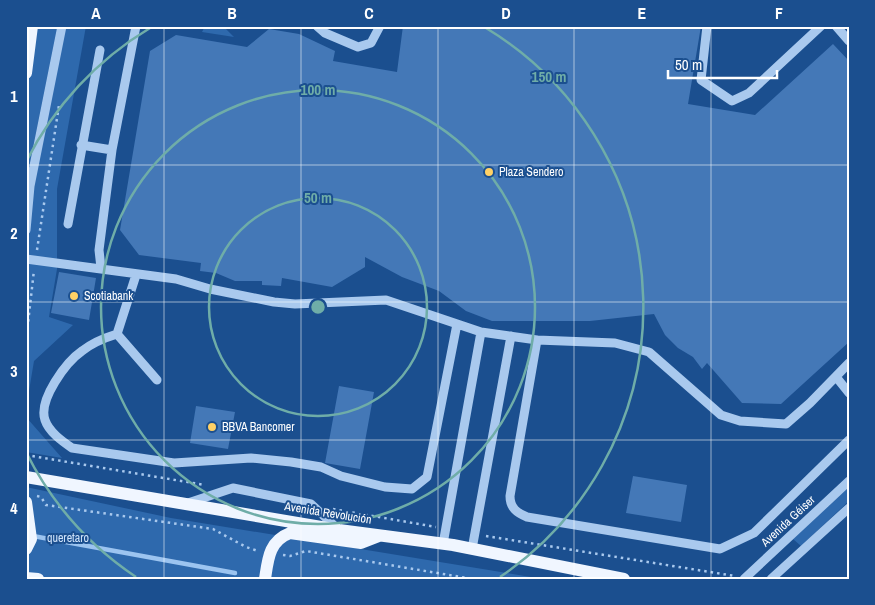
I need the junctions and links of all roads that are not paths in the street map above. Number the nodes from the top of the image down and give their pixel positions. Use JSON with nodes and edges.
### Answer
{"nodes":[{"id":1,"x":32,"y":26,"type":"edge"},
{"id":2,"x":62,"y":26,"type":"edge"},
{"id":3,"x":136,"y":26,"type":"edge"},
{"id":4,"x":317,"y":26,"type":"edge"},
{"id":5,"x":380,"y":26,"type":"edge"},
{"id":6,"x":707,"y":26,"type":"edge"},
{"id":7,"x":821,"y":26,"type":"edge"},
{"id":8,"x":836,"y":26,"type":"edge"},
{"id":9,"x":849,"y":40,"type":"edge"},
{"id":10,"x":100,"y":50,"type":"dead end"},
{"id":11,"x":26,"y":73,"type":"edge"},
{"id":12,"x":81,"y":145,"type":"junction"},
{"id":13,"x":112,"y":150,"type":"junction"},
{"id":14,"x":68,"y":224,"type":"dead end"},
{"id":15,"x":26,"y":230,"type":"edge"},
{"id":16,"x":31,"y":260,"type":"edge"},
{"id":17,"x":100,"y":268,"type":"junction"},
{"id":18,"x":136,"y":274,"type":"junction"},
{"id":19,"x":457,"y":324,"type":"junction"},
{"id":20,"x":481,"y":332,"type":"junction"},
{"id":21,"x":117,"y":334,"type":"junction"},
{"id":22,"x":511,"y":336,"type":"junction"},
{"id":23,"x":537,"y":340,"type":"junction"},
{"id":24,"x":849,"y":363,"type":"edge"},
{"id":25,"x":837,"y":378,"type":"junction"},
{"id":26,"x":157,"y":380,"type":"dead end"},
{"id":27,"x":849,"y":393,"type":"edge"},
{"id":28,"x":849,"y":440,"type":"edge"},
{"id":29,"x":26,"y":477,"type":"edge"},
{"id":30,"x":849,"y":481,"type":"edge"},
{"id":31,"x":30,"y":499,"type":"edge"},
{"id":32,"x":188,"y":503,"type":"junction"},
{"id":33,"x":849,"y":508,"type":"edge"},
{"id":34,"x":339,"y":530,"type":"junction"},
{"id":35,"x":381,"y":535,"type":"junction"},
{"id":36,"x":443,"y":544,"type":"junction"},
{"id":37,"x":26,"y":549,"type":"edge"},
{"id":38,"x":472,"y":549,"type":"junction"},
{"id":39,"x":26,"y":578,"type":"edge"},
{"id":40,"x":747,"y":578,"type":"edge"},
{"id":41,"x":38,"y":579,"type":"edge"},
{"id":42,"x":265,"y":579,"type":"edge"},
{"id":43,"x":624,"y":579,"type":"edge"},
{"id":44,"x":771,"y":579,"type":"edge"}],
"edges":[{"from":1,"to":11,"type":"main road"},
{"from":2,"to":15,"type":"street"},
{"from":3,"to":13,"type":"street"},
{"from":4,"to":5,"type":"street"},
{"from":6,"to":7,"type":"street"},
{"from":8,"to":9,"type":"street"},
{"from":10,"to":12,"type":"street"},
{"from":12,"to":13,"type":"street"},
{"from":12,"to":14,"type":"street"},
{"from":13,"to":17,"type":"street"},
{"from":16,"to":17,"type":"street"},
{"from":17,"to":18,"type":"street"},
{"from":18,"to":19,"type":"street"},
{"from":18,"to":21,"type":"street"},
{"from":19,"to":20,"type":"street"},
{"from":19,"to":21,"type":"street"},
{"from":20,"to":22,"type":"street"},
{"from":20,"to":36,"type":"street"},
{"from":21,"to":26,"type":"street"},
{"from":22,"to":23,"type":"street"},
{"from":22,"to":38,"type":"street"},
{"from":23,"to":25,"type":"street"},
{"from":23,"to":28,"type":"street"},
{"from":24,"to":25,"type":"street"},
{"from":25,"to":27,"type":"street"},
{"from":29,"to":32,"type":"main road","name":"Avenida Revolución"},
{"from":30,"to":40,"type":"street","name":"Avenida Géiser"},
{"from":31,"to":37,"type":"main road"},
{"from":32,"to":34,"type":"main road","name":"Avenida Revolución"},
{"from":32,"to":34,"type":"street"},
{"from":33,"to":44,"type":"street"},
{"from":34,"to":35,"type":"main road","name":"Avenida Revolución"},
{"from":35,"to":36,"type":"main road","name":"Avenida Revolución"},
{"from":35,"to":42,"type":"main road"},
{"from":36,"to":38,"type":"main road","name":"Avenida Revolución"},
{"from":38,"to":43,"type":"main road","name":"Avenida Revolución"},
{"from":39,"to":41,"type":"main road"}]}
